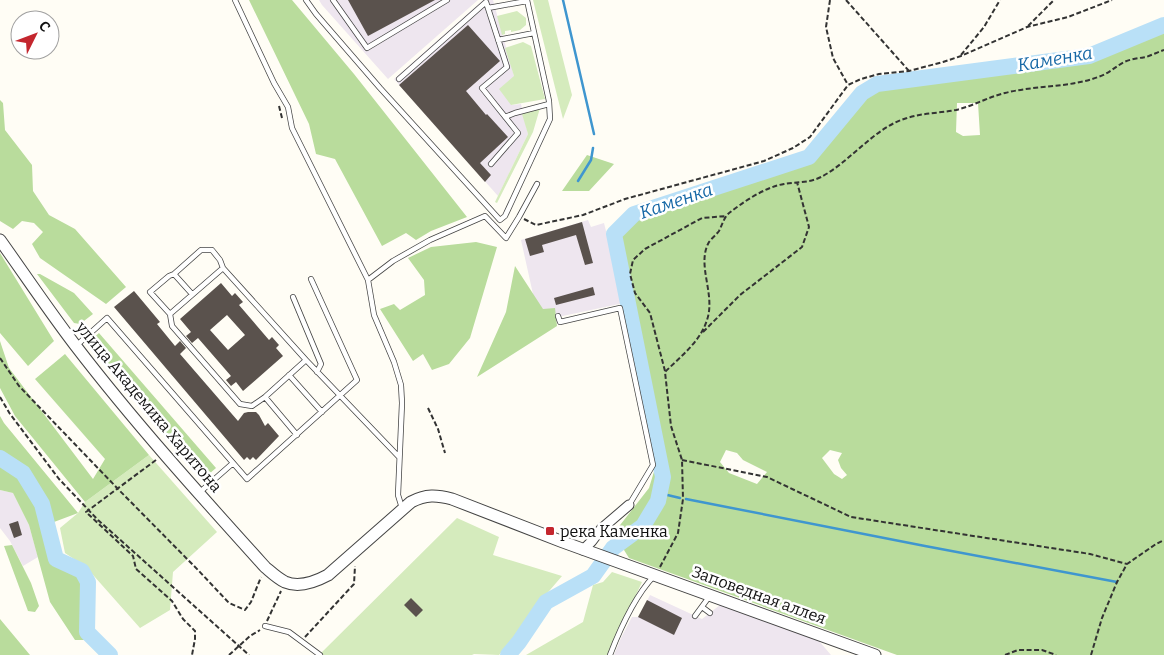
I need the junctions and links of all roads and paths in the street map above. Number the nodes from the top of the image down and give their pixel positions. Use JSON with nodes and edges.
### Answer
{"nodes":[{"id":1,"x":235,"y":0,"type":"edge"},
{"id":2,"x":306,"y":0,"type":"edge"},
{"id":3,"x":333,"y":0,"type":"edge"},
{"id":4,"x":447,"y":0,"type":"edge"},
{"id":5,"x":527,"y":0,"type":"edge"},
{"id":6,"x":830,"y":0,"type":"edge"},
{"id":7,"x":846,"y":0,"type":"edge"},
{"id":8,"x":1000,"y":0,"type":"edge"},
{"id":9,"x":1054,"y":0,"type":"edge"},
{"id":10,"x":1112,"y":0,"type":"edge"},
{"id":11,"x":488,"y":8,"type":"junction"},
{"id":12,"x":1027,"y":27,"type":"junction"},
{"id":13,"x":534,"y":33,"type":"junction"},
{"id":14,"x":498,"y":40,"type":"junction"},
{"id":15,"x":1164,"y":50,"type":"edge"},
{"id":16,"x":961,"y":56,"type":"junction"},
{"id":17,"x":909,"y":71,"type":"junction"},
{"id":18,"x":399,"y":79,"type":"dead end"},
{"id":19,"x":848,"y":85,"type":"junction"},
{"id":20,"x":549,"y":104,"type":"junction"},
{"id":21,"x":505,"y":117,"type":"junction"},
{"id":22,"x":491,"y":164,"type":"dead end"},
{"id":23,"x":797,"y":182,"type":"junction"},
{"id":24,"x":537,"y":184,"type":"dead end"},
{"id":25,"x":726,"y":216,"type":"junction"},
{"id":26,"x":519,"y":217,"type":"junction"},
{"id":27,"x":0,"y":240,"type":"edge"},
{"id":28,"x":223,"y":268,"type":"junction"},
{"id":29,"x":174,"y":274,"type":"junction"},
{"id":30,"x":311,"y":279,"type":"dead end"},
{"id":31,"x":368,"y":280,"type":"junction"},
{"id":32,"x":192,"y":294,"type":"junction"},
{"id":33,"x":293,"y":297,"type":"dead end"},
{"id":34,"x":170,"y":314,"type":"junction"},
{"id":35,"x":558,"y":316,"type":"dead end"},
{"id":36,"x":701,"y":334,"type":"junction"},
{"id":37,"x":76,"y":346,"type":"junction"},
{"id":38,"x":0,"y":358,"type":"edge"},
{"id":39,"x":306,"y":360,"type":"junction"},
{"id":40,"x":317,"y":372,"type":"junction"},
{"id":41,"x":665,"y":372,"type":"junction"},
{"id":42,"x":289,"y":375,"type":"junction"},
{"id":43,"x":340,"y":395,"type":"junction"},
{"id":44,"x":0,"y":397,"type":"edge"},
{"id":45,"x":265,"y":397,"type":"junction"},
{"id":46,"x":428,"y":408,"type":"dead end"},
{"id":47,"x":322,"y":412,"type":"junction"},
{"id":48,"x":297,"y":434,"type":"junction"},
{"id":49,"x":445,"y":453,"type":"dead end"},
{"id":50,"x":164,"y":454,"type":"junction"},
{"id":51,"x":399,"y":457,"type":"junction"},
{"id":52,"x":682,"y":460,"type":"junction"},
{"id":53,"x":233,"y":463,"type":"junction"},
{"id":54,"x":118,"y":489,"type":"junction"},
{"id":55,"x":199,"y":493,"type":"junction"},
{"id":56,"x":630,"y":505,"type":"joint"},
{"id":57,"x":402,"y":508,"type":"junction"},
{"id":58,"x":89,"y":510,"type":"junction"},
{"id":59,"x":1164,"y":540,"type":"edge"},
{"id":60,"x":355,"y":551,"type":"junction"},
{"id":61,"x":589,"y":552,"type":"junction"},
{"id":62,"x":1126,"y":564,"type":"junction"},
{"id":63,"x":265,"y":567,"type":"junction"},
{"id":64,"x":655,"y":575,"type":"junction"},
{"id":65,"x":286,"y":582,"type":"junction"},
{"id":66,"x":710,"y":595,"type":"junction"},
{"id":67,"x":702,"y":607,"type":"junction"},
{"id":68,"x":710,"y":613,"type":"dead end"},
{"id":69,"x":695,"y":616,"type":"dead end"},
{"id":70,"x":265,"y":626,"type":"junction"},
{"id":71,"x":301,"y":641,"type":"junction"},
{"id":72,"x":239,"y":646,"type":"junction"},
{"id":73,"x":192,"y":655,"type":"edge"},
{"id":74,"x":229,"y":655,"type":"edge"},
{"id":75,"x":249,"y":655,"type":"edge"},
{"id":76,"x":320,"y":655,"type":"edge"},
{"id":77,"x":610,"y":655,"type":"edge"},
{"id":78,"x":876,"y":655,"type":"edge"},
{"id":79,"x":1005,"y":655,"type":"edge"},
{"id":80,"x":1056,"y":655,"type":"edge"},
{"id":81,"x":1091,"y":655,"type":"edge"}],
"edges":[{"from":1,"to":31,"type":"lane"},
{"from":2,"to":20,"type":"lane"},
{"from":3,"to":4,"type":"lane"},
{"from":5,"to":11,"type":"lane"},
{"from":5,"to":13,"type":"lane"},
{"from":6,"to":19,"type":"path"},
{"from":7,"to":17,"type":"path"},
{"from":8,"to":16,"type":"path"},
{"from":9,"to":12,"type":"path"},
{"from":10,"to":12,"type":"path"},
{"from":11,"to":14,"type":"lane"},
{"from":11,"to":18,"type":"lane"},
{"from":12,"to":16,"type":"path"},
{"from":13,"to":14,"type":"lane"},
{"from":13,"to":20,"type":"lane"},
{"from":14,"to":21,"type":"lane"},
{"from":15,"to":23,"type":"path"},
{"from":16,"to":17,"type":"path"},
{"from":17,"to":19,"type":"path"},
{"from":19,"to":26,"type":"path"},
{"from":20,"to":21,"type":"lane"},
{"from":21,"to":22,"type":"lane"},
{"from":23,"to":25,"type":"path"},
{"from":23,"to":36,"type":"path"},
{"from":24,"to":26,"type":"lane"},
{"from":25,"to":36,"type":"path"},
{"from":25,"to":41,"type":"path"},
{"from":26,"to":31,"type":"lane"},
{"from":27,"to":37,"type":"street","name":"улица Академика Харитона"},
{"from":28,"to":29,"type":"lane"},
{"from":28,"to":32,"type":"lane"},
{"from":28,"to":39,"type":"lane"},
{"from":29,"to":32,"type":"lane"},
{"from":29,"to":34,"type":"lane"},
{"from":30,"to":43,"type":"lane"},
{"from":31,"to":51,"type":"lane"},
{"from":32,"to":34,"type":"lane"},
{"from":33,"to":40,"type":"lane"},
{"from":34,"to":45,"type":"lane"},
{"from":35,"to":56,"type":"lane"},
{"from":36,"to":41,"type":"path"},
{"from":37,"to":50,"type":"street","name":"улица Академика Харитона"},
{"from":37,"to":53,"type":"lane"},
{"from":38,"to":54,"type":"path"},
{"from":39,"to":40,"type":"lane"},
{"from":39,"to":42,"type":"lane"},
{"from":40,"to":43,"type":"lane"},
{"from":41,"to":52,"type":"path"},
{"from":42,"to":45,"type":"lane"},
{"from":42,"to":47,"type":"lane"},
{"from":43,"to":47,"type":"lane"},
{"from":43,"to":51,"type":"lane"},
{"from":44,"to":58,"type":"path"},
{"from":45,"to":48,"type":"lane"},
{"from":46,"to":49,"type":"path"},
{"from":47,"to":48,"type":"lane"},
{"from":48,"to":53,"type":"lane"},
{"from":50,"to":54,"type":"path"},
{"from":50,"to":55,"type":"street","name":"улица Академика Харитона"},
{"from":51,"to":57,"type":"lane"},
{"from":52,"to":62,"type":"path"},
{"from":52,"to":64,"type":"path"},
{"from":53,"to":55,"type":"lane"},
{"from":54,"to":58,"type":"path"},
{"from":54,"to":63,"type":"path"},
{"from":55,"to":63,"type":"street","name":"улица Академика Харитона"},
{"from":56,"to":61,"type":"street"},
{"from":57,"to":60,"type":"street"},
{"from":57,"to":61,"type":"street"},
{"from":58,"to":72,"type":"path"},
{"from":58,"to":73,"type":"path"},
{"from":59,"to":62,"type":"path"},
{"from":60,"to":65,"type":"street"},
{"from":60,"to":71,"type":"path"},
{"from":61,"to":64,"type":"street","name":"Заповедная аллея"},
{"from":62,"to":81,"type":"path"},
{"from":63,"to":65,"type":"street","name":"улица Академика Харитона"},
{"from":64,"to":66,"type":"street","name":"Заповедная аллея"},
{"from":64,"to":77,"type":"lane"},
{"from":65,"to":70,"type":"path"},
{"from":66,"to":67,"type":"lane"},
{"from":66,"to":78,"type":"street","name":"Заповедная аллея"},
{"from":67,"to":68,"type":"lane"},
{"from":67,"to":69,"type":"lane"},
{"from":70,"to":71,"type":"lane"},
{"from":70,"to":72,"type":"path"},
{"from":71,"to":76,"type":"lane"},
{"from":72,"to":74,"type":"path"},
{"from":72,"to":75,"type":"path"},
{"from":79,"to":80,"type":"path"}]}
